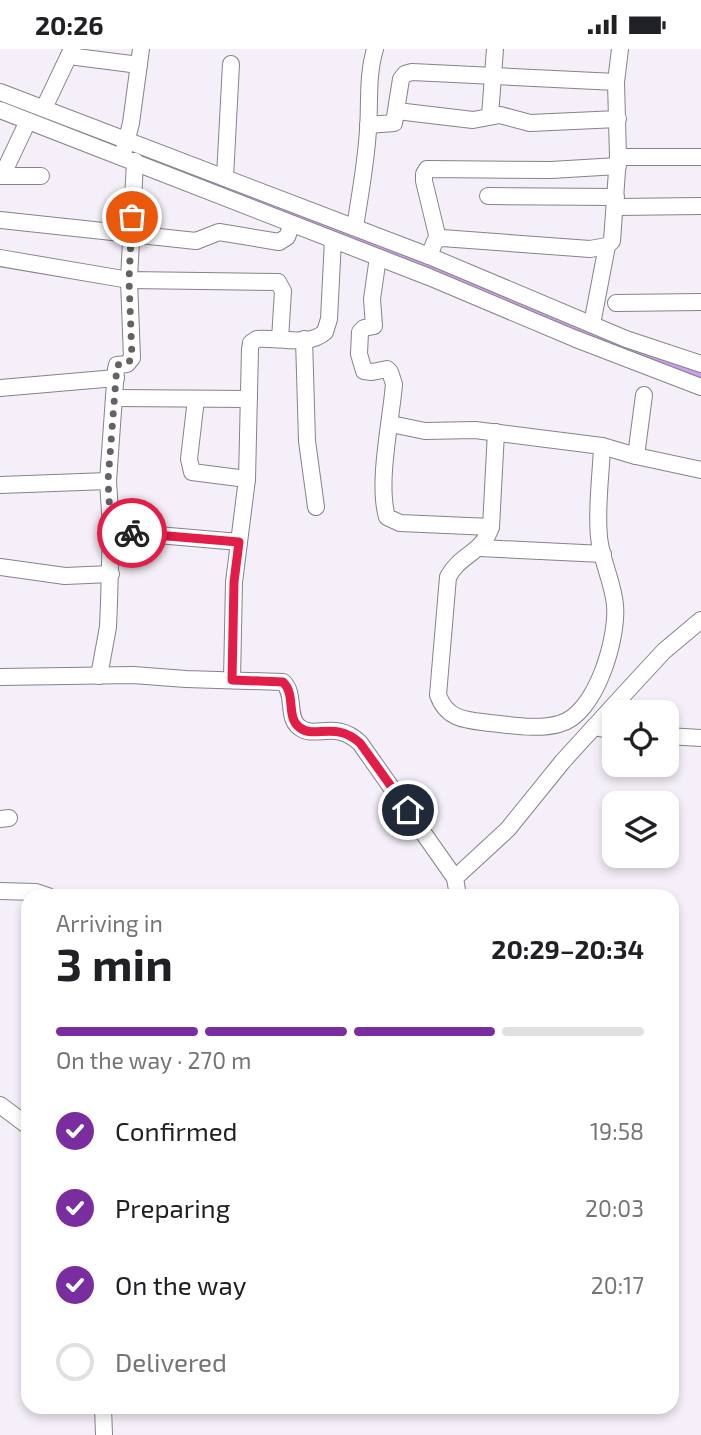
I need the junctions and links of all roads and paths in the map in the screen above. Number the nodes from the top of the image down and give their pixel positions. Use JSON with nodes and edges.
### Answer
{"nodes":[{"id":1,"x":375,"y":49,"type":"edge"},
{"id":2,"x":495,"y":49,"type":"edge"},
{"id":3,"x":620,"y":49,"type":"edge"},
{"id":4,"x":70,"y":53,"type":"edge"},
{"id":5,"x":140,"y":57,"type":"edge"},
{"id":6,"x":231,"y":64,"type":"dead end"},
{"id":7,"x":493,"y":77,"type":"junction"},
{"id":8,"x":616,"y":82,"type":"junction"},
{"id":9,"x":0,"y":92,"type":"edge"},
{"id":10,"x":44,"y":108,"type":"junction"},
{"id":11,"x":0,"y":110,"type":"edge"},
{"id":12,"x":397,"y":111,"type":"junction"},
{"id":13,"x":490,"y":116,"type":"junction"},
{"id":14,"x":618,"y":119,"type":"junction"},
{"id":15,"x":28,"y":121,"type":"junction"},
{"id":16,"x":368,"y":125,"type":"junction"},
{"id":17,"x":127,"y":151,"type":"junction"},
{"id":18,"x":701,"y":157,"type":"edge"},
{"id":19,"x":618,"y":161,"type":"junction"},
{"id":20,"x":1,"y":176,"type":"edge"},
{"id":21,"x":41,"y":176,"type":"dead end"},
{"id":22,"x":225,"y":177,"type":"junction"},
{"id":23,"x":488,"y":196,"type":"dead end"},
{"id":24,"x":616,"y":202,"type":"junction"},
{"id":25,"x":701,"y":206,"type":"edge"},
{"id":26,"x":0,"y":220,"type":"edge"},
{"id":27,"x":292,"y":225,"type":"junction"},
{"id":28,"x":355,"y":227,"type":"junction"},
{"id":29,"x":131,"y":234,"type":"junction"},
{"id":30,"x":438,"y":239,"type":"junction"},
{"id":31,"x":333,"y":240,"type":"junction"},
{"id":32,"x":607,"y":246,"type":"junction"},
{"id":33,"x":429,"y":256,"type":"junction"},
{"id":34,"x":378,"y":257,"type":"junction"},
{"id":35,"x":0,"y":258,"type":"edge"},
{"id":36,"x":129,"y":280,"type":"junction"},
{"id":37,"x":701,"y":302,"type":"edge"},
{"id":38,"x":616,"y":303,"type":"dead end"},
{"id":39,"x":593,"y":324,"type":"junction"},
{"id":40,"x":280,"y":339,"type":"junction"},
{"id":41,"x":304,"y":339,"type":"junction"},
{"id":42,"x":701,"y":364,"type":"edge"},
{"id":43,"x":116,"y":378,"type":"junction"},
{"id":44,"x":701,"y":387,"type":"edge"},
{"id":45,"x":0,"y":388,"type":"edge"},
{"id":46,"x":644,"y":395,"type":"dead end"},
{"id":47,"x":114,"y":398,"type":"junction"},
{"id":48,"x":196,"y":398,"type":"junction"},
{"id":49,"x":249,"y":399,"type":"junction"},
{"id":50,"x":391,"y":424,"type":"junction"},
{"id":51,"x":496,"y":432,"type":"junction"},
{"id":52,"x":602,"y":446,"type":"junction"},
{"id":53,"x":636,"y":456,"type":"junction"},
{"id":54,"x":701,"y":470,"type":"edge"},
{"id":55,"x":247,"y":479,"type":"junction"},
{"id":56,"x":108,"y":481,"type":"junction"},
{"id":57,"x":0,"y":485,"type":"edge"},
{"id":58,"x":316,"y":507,"type":"dead end"},
{"id":59,"x":491,"y":527,"type":"junction"},
{"id":60,"x":111,"y":531,"type":"junction"},
{"id":61,"x":239,"y":542,"type":"junction"},
{"id":62,"x":480,"y":548,"type":"junction"},
{"id":63,"x":603,"y":554,"type":"junction"},
{"id":64,"x":0,"y":567,"type":"edge"},
{"id":65,"x":111,"y":573,"type":"junction"},
{"id":66,"x":701,"y":619,"type":"edge"},
{"id":67,"x":99,"y":676,"type":"junction"},
{"id":68,"x":0,"y":677,"type":"edge"},
{"id":69,"x":232,"y":680,"type":"junction"},
{"id":70,"x":594,"y":727,"type":"junction"},
{"id":71,"x":602,"y":729,"type":"edge"},
{"id":72,"x":679,"y":737,"type":"edge"},
{"id":73,"x":701,"y":738,"type":"edge"},
{"id":74,"x":455,"y":878,"type":"junction"},
{"id":75,"x":457,"y":889,"type":"edge"},
{"id":76,"x":0,"y":891,"type":"edge"},
{"id":77,"x":21,"y":892,"type":"edge"},
{"id":78,"x":0,"y":1105,"type":"edge"},
{"id":79,"x":21,"y":1121,"type":"edge"},
{"id":80,"x":103,"y":1414,"type":"edge"},
{"id":81,"x":104,"y":1435,"type":"edge"}],
"edges":[{"from":1,"to":16,"type":"street"},
{"from":2,"to":7,"type":"street"},
{"from":3,"to":8,"type":"street"},
{"from":4,"to":5,"type":"street"},
{"from":4,"to":10,"type":"street"},
{"from":5,"to":17,"type":"street"},
{"from":6,"to":22,"type":"street"},
{"from":7,"to":8,"type":"street"},
{"from":7,"to":12,"type":"street"},
{"from":7,"to":13,"type":"street"},
{"from":8,"to":14,"type":"street"},
{"from":9,"to":10,"type":"street"},
{"from":10,"to":17,"type":"street"},
{"from":11,"to":15,"type":"street"},
{"from":12,"to":13,"type":"street"},
{"from":12,"to":16,"type":"street"},
{"from":13,"to":14,"type":"street"},
{"from":14,"to":19,"type":"street"},
{"from":15,"to":17,"type":"street"},
{"from":15,"to":20,"type":"street"},
{"from":16,"to":28,"type":"street"},
{"from":17,"to":22,"type":"street"},
{"from":17,"to":27,"type":"street"},
{"from":17,"to":29,"type":"street"},
{"from":18,"to":19,"type":"street"},
{"from":19,"to":24,"type":"street"},
{"from":19,"to":30,"type":"street"},
{"from":20,"to":21,"type":"street"},
{"from":22,"to":28,"type":"street"},
{"from":23,"to":24,"type":"street"},
{"from":24,"to":25,"type":"street"},
{"from":24,"to":32,"type":"street"},
{"from":26,"to":29,"type":"street"},
{"from":27,"to":29,"type":"street"},
{"from":27,"to":31,"type":"street"},
{"from":28,"to":33,"type":"street"},
{"from":29,"to":36,"type":"street"},
{"from":30,"to":32,"type":"street"},
{"from":30,"to":33,"type":"street"},
{"from":31,"to":34,"type":"street"},
{"from":31,"to":41,"type":"street"},
{"from":32,"to":39,"type":"street"},
{"from":33,"to":39,"type":"street"},
{"from":34,"to":44,"type":"street"},
{"from":34,"to":50,"type":"street"},
{"from":35,"to":36,"type":"street"},
{"from":36,"to":40,"type":"street"},
{"from":36,"to":43,"type":"street"},
{"from":37,"to":38,"type":"street"},
{"from":39,"to":42,"type":"street"},
{"from":40,"to":41,"type":"street"},
{"from":40,"to":49,"type":"street"},
{"from":41,"to":58,"type":"street"},
{"from":43,"to":45,"type":"street"},
{"from":43,"to":47,"type":"street"},
{"from":46,"to":53,"type":"street"},
{"from":47,"to":48,"type":"street"},
{"from":47,"to":56,"type":"street"},
{"from":48,"to":49,"type":"street"},
{"from":48,"to":55,"type":"street"},
{"from":49,"to":55,"type":"street"},
{"from":50,"to":51,"type":"street"},
{"from":50,"to":59,"type":"street"},
{"from":51,"to":52,"type":"street"},
{"from":51,"to":59,"type":"street"},
{"from":52,"to":53,"type":"street"},
{"from":52,"to":63,"type":"street"},
{"from":53,"to":54,"type":"street"},
{"from":55,"to":61,"type":"street"},
{"from":56,"to":57,"type":"street"},
{"from":56,"to":60,"type":"street"},
{"from":59,"to":62,"type":"street"},
{"from":60,"to":61,"type":"street"},
{"from":60,"to":65,"type":"street"},
{"from":61,"to":69,"type":"street"},
{"from":62,"to":63,"type":"street"},
{"from":62,"to":63,"type":"street"},
{"from":64,"to":65,"type":"street"},
{"from":65,"to":67,"type":"street"},
{"from":66,"to":70,"type":"street"},
{"from":67,"to":68,"type":"street"},
{"from":67,"to":69,"type":"street"},
{"from":69,"to":74,"type":"street"},
{"from":70,"to":71,"type":"street"},
{"from":70,"to":74,"type":"street"},
{"from":72,"to":73,"type":"street"},
{"from":74,"to":75,"type":"street"},
{"from":76,"to":77,"type":"street"},
{"from":78,"to":79,"type":"street"},
{"from":80,"to":81,"type":"street"}]}
